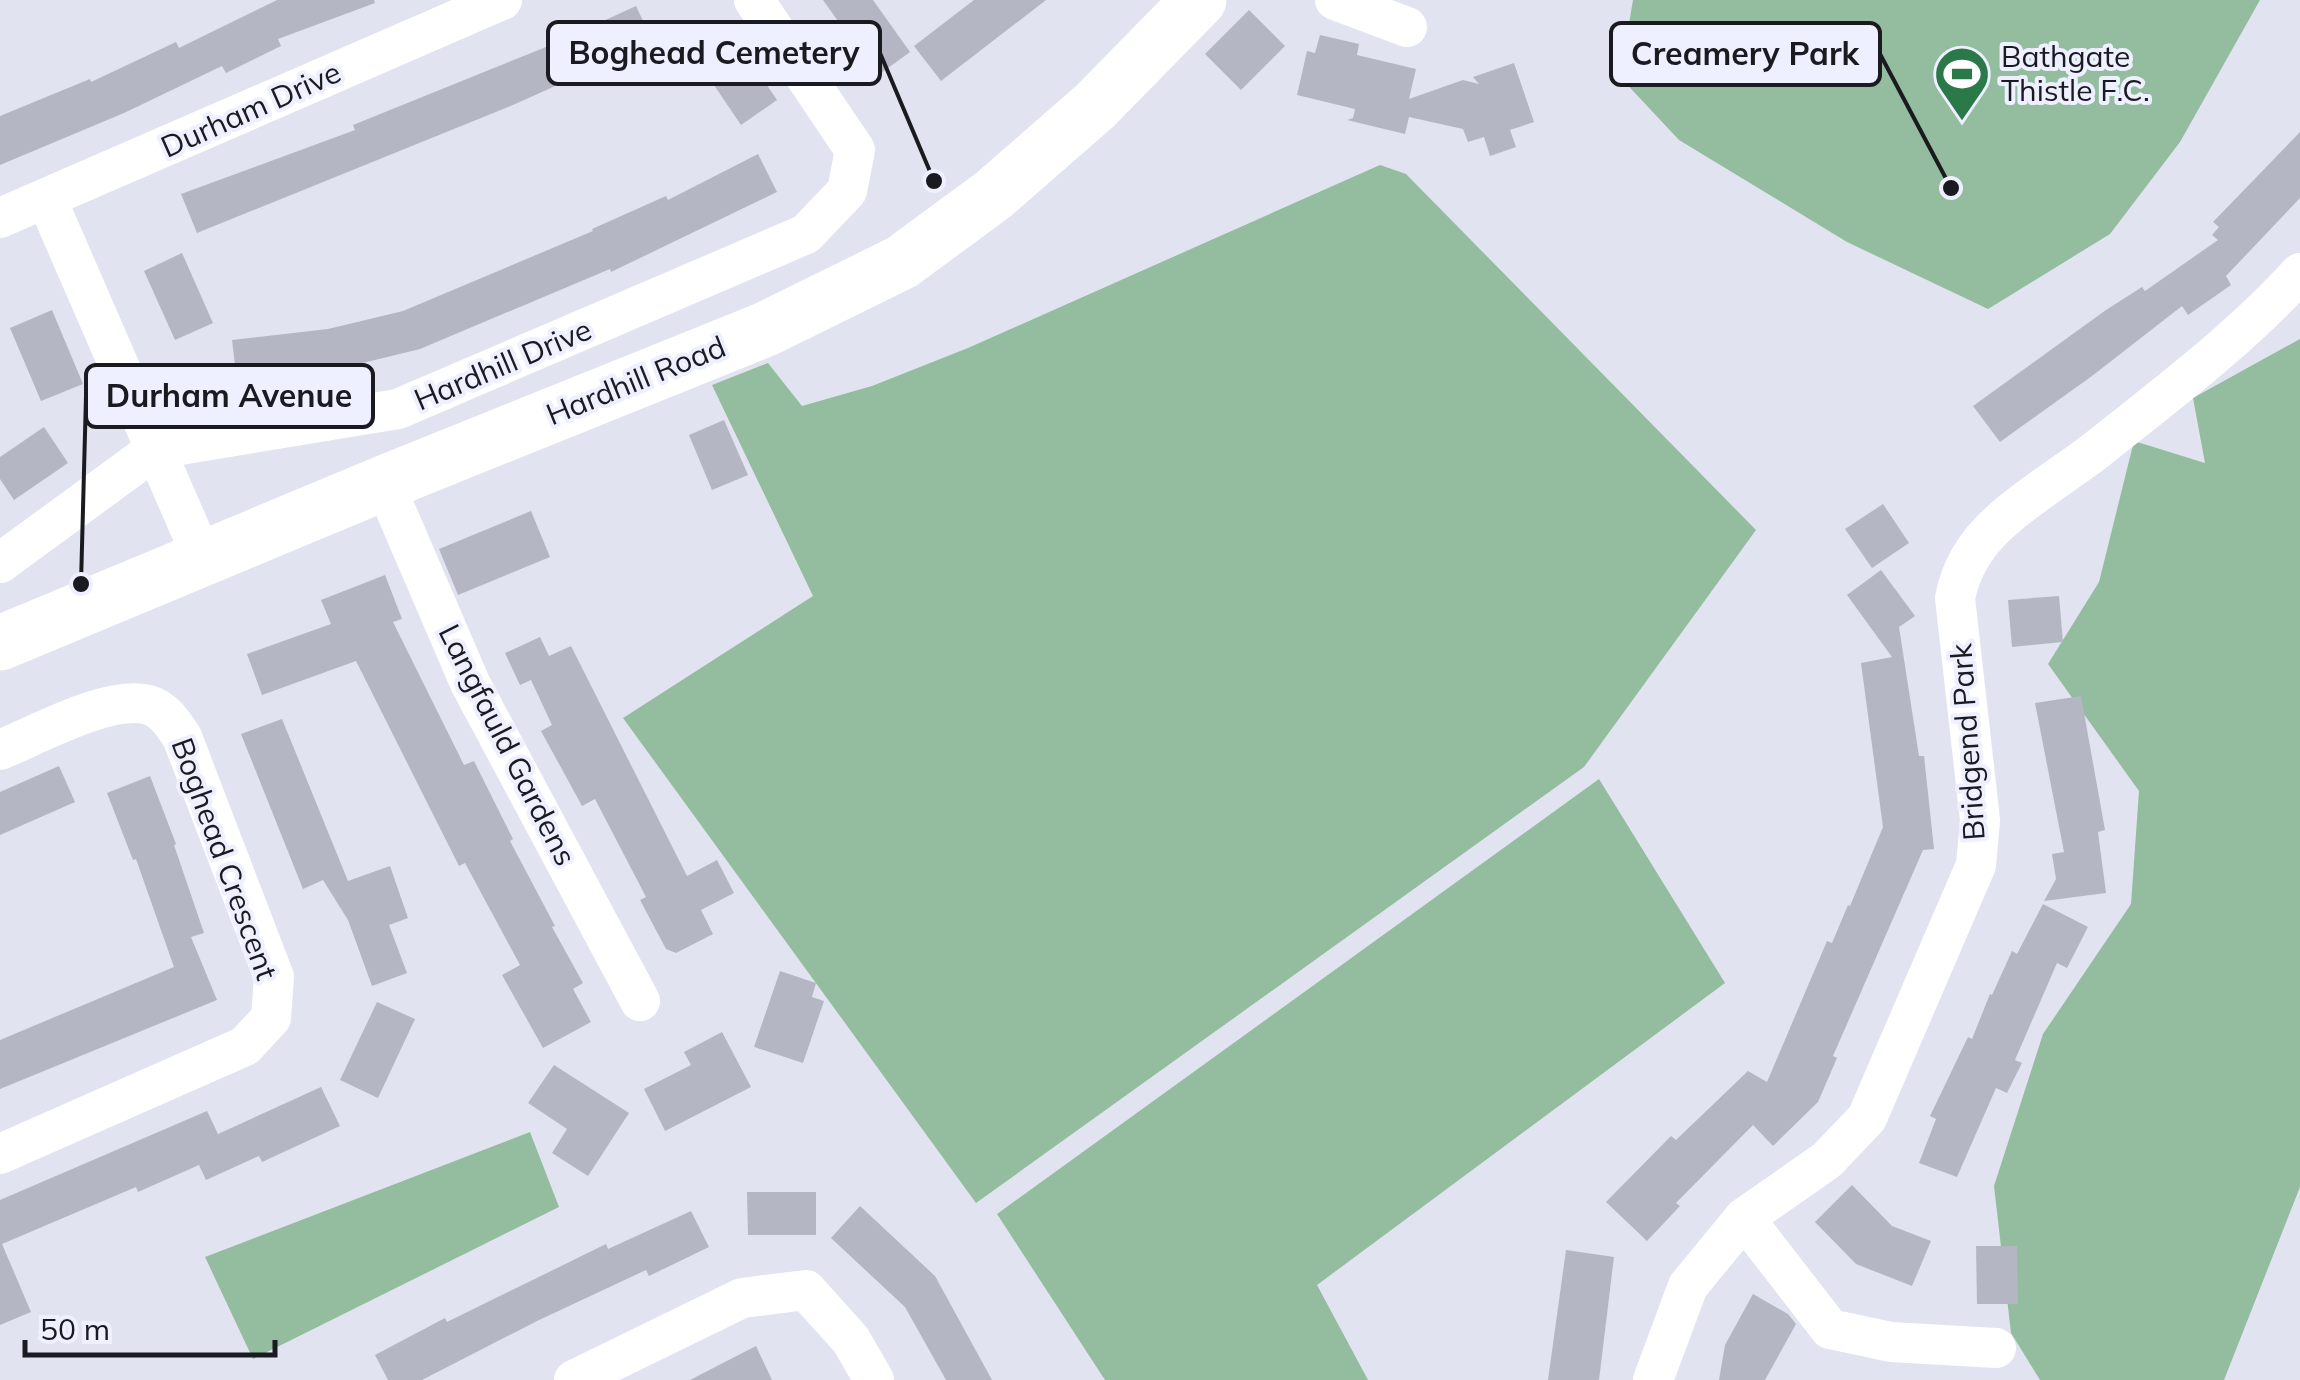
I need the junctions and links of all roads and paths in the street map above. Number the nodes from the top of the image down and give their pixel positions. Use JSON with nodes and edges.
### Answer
{"nodes":[{"id":1,"x":502,"y":0,"type":"edge"},
{"id":2,"x":754,"y":0,"type":"edge"},
{"id":3,"x":1199,"y":0,"type":"edge"},
{"id":4,"x":1335,"y":0,"type":"edge"},
{"id":5,"x":1407,"y":27,"type":"dead end"},
{"id":6,"x":47,"y":200,"type":"junction"},
{"id":7,"x":0,"y":218,"type":"edge"},
{"id":8,"x":2300,"y":273,"type":"edge"},
{"id":9,"x":156,"y":449,"type":"junction"},
{"id":10,"x":384,"y":483,"type":"junction"},
{"id":11,"x":204,"y":559,"type":"junction"},
{"id":12,"x":0,"y":563,"type":"edge"},
{"id":13,"x":0,"y":643,"type":"edge"},
{"id":14,"x":0,"y":750,"type":"edge"},
{"id":15,"x":640,"y":1002,"type":"dead end"},
{"id":16,"x":0,"y":1154,"type":"edge"},
{"id":17,"x":1744,"y":1218,"type":"junction"},
{"id":18,"x":1996,"y":1348,"type":"dead end"},
{"id":19,"x":574,"y":1380,"type":"edge"},
{"id":20,"x":874,"y":1380,"type":"edge"},
{"id":21,"x":1652,"y":1380,"type":"edge"}],
"edges":[{"from":1,"to":6,"type":"street","name":"Durham Drive"},
{"from":2,"to":9,"type":"street","name":"Hardhill Drive"},
{"from":3,"to":10,"type":"main road","name":"Hardhill Road"},
{"from":4,"to":5,"type":"street"},
{"from":6,"to":7,"type":"street","name":"Durham Drive"},
{"from":6,"to":9,"type":"street"},
{"from":8,"to":17,"type":"street","name":"Bridgend Park"},
{"from":9,"to":11,"type":"street"},
{"from":9,"to":12,"type":"street","name":"Hardhill Drive"},
{"from":10,"to":11,"type":"main road","name":"Hardhill Road"},
{"from":10,"to":15,"type":"street","name":"Langfauld Gardens"},
{"from":11,"to":13,"type":"main road","name":"Hardhill Road"},
{"from":14,"to":16,"type":"street","name":"Boghead Crescent"},
{"from":17,"to":18,"type":"street"},
{"from":17,"to":21,"type":"street","name":"Bridgend Park"},
{"from":19,"to":20,"type":"street"}]}
